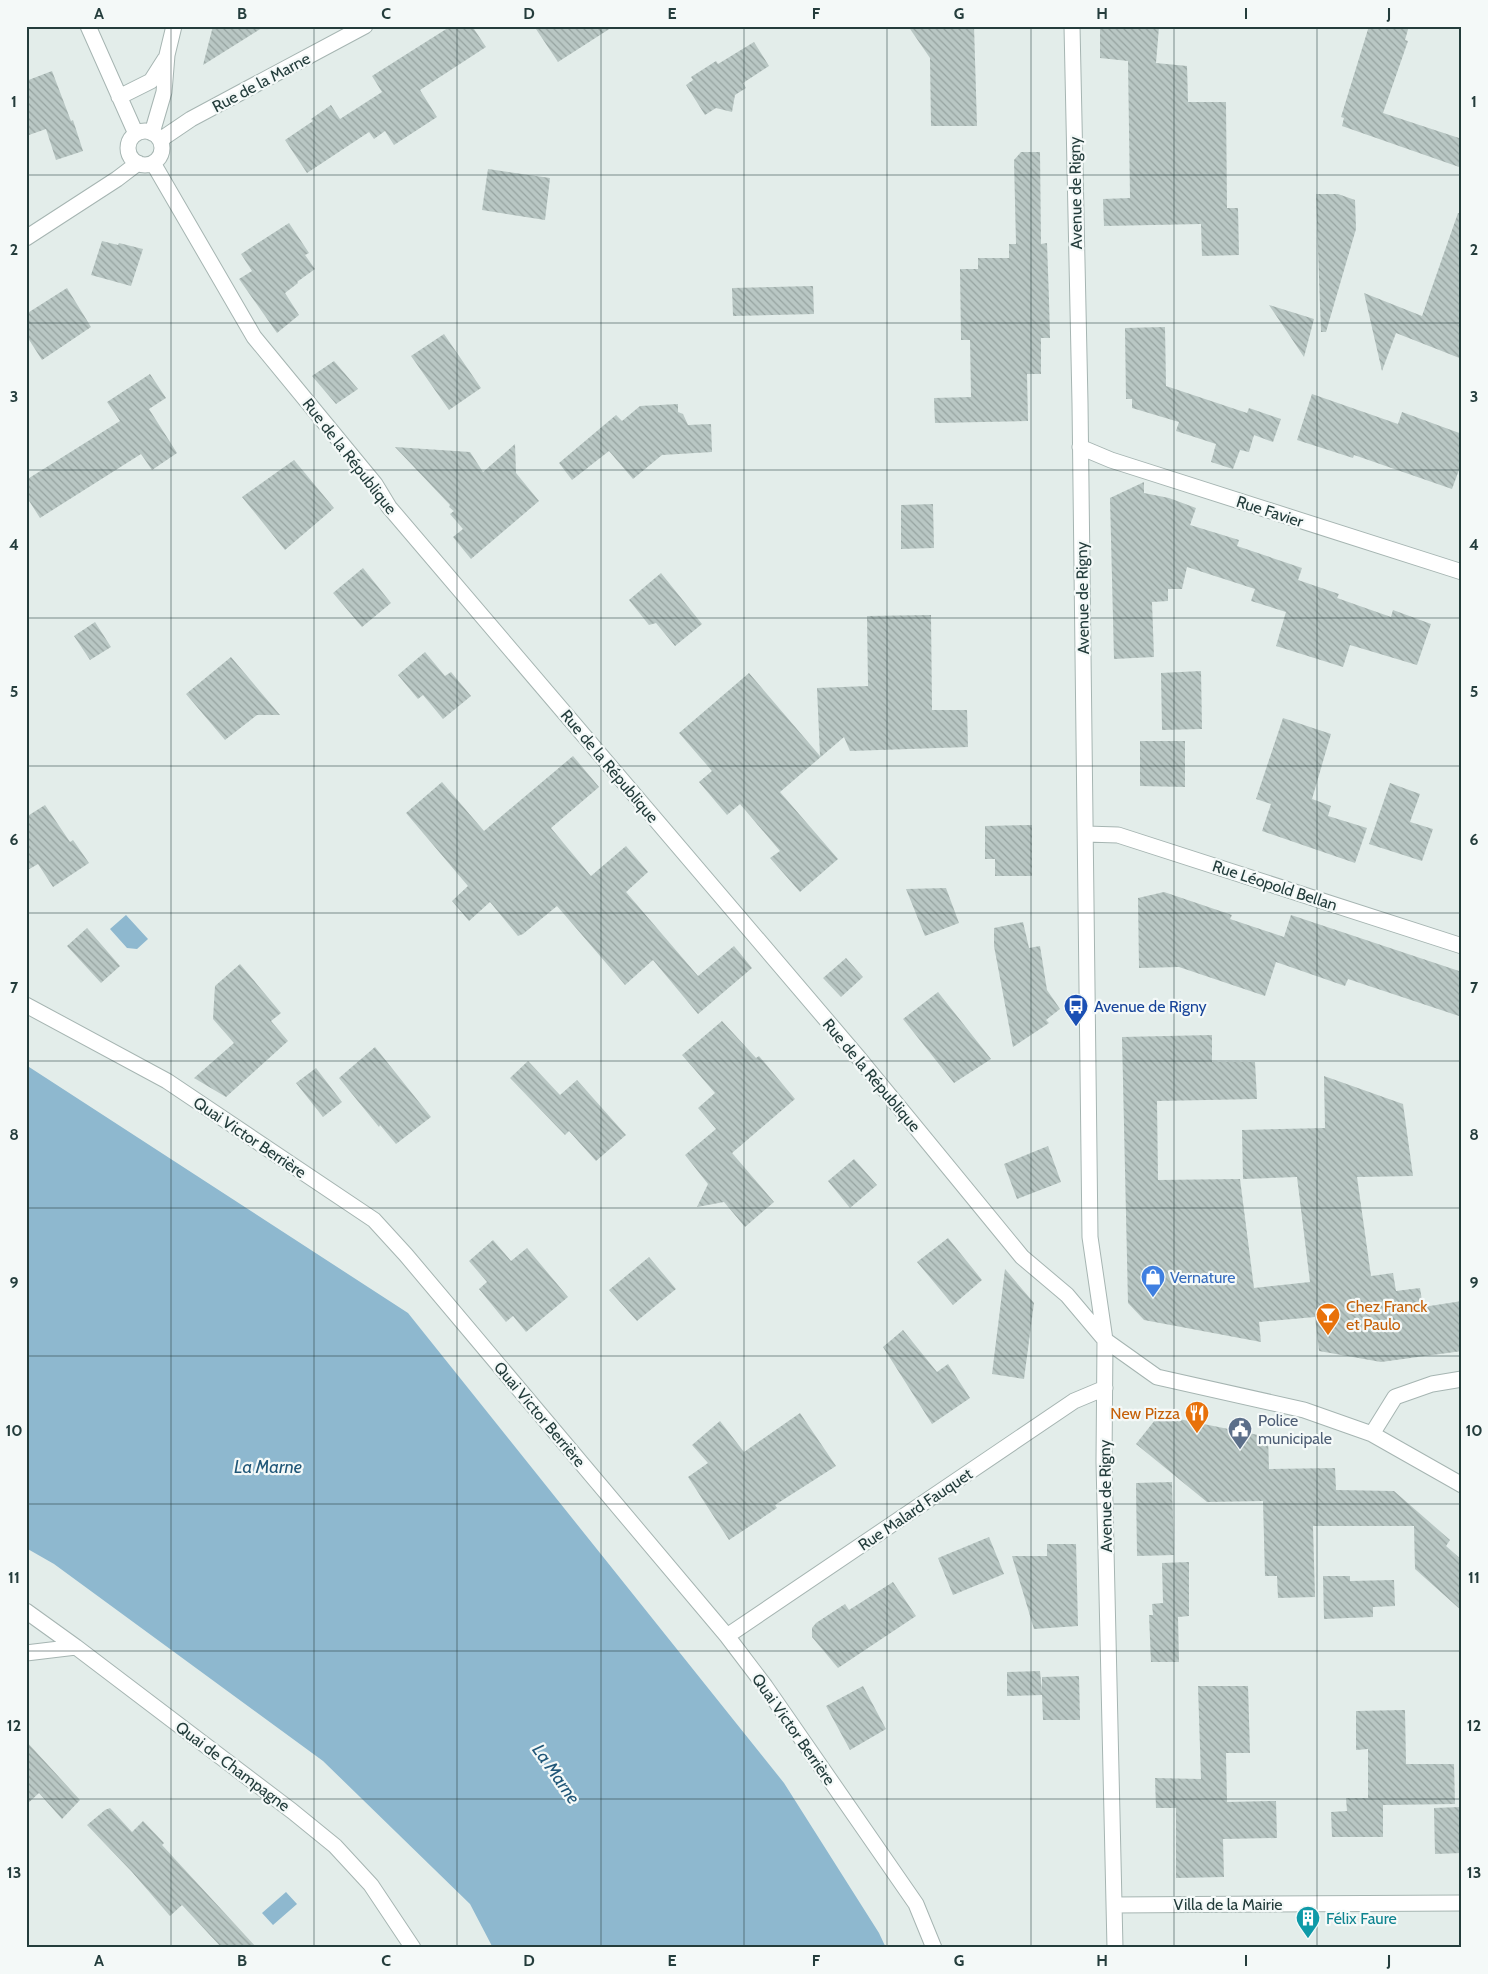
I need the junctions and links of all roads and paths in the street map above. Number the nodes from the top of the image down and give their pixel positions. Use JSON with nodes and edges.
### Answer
{"nodes":[{"id":1,"x":88,"y":26,"type":"edge"},
{"id":2,"x":174,"y":26,"type":"edge"},
{"id":3,"x":365,"y":26,"type":"edge"},
{"id":4,"x":1072,"y":26,"type":"edge"},
{"id":5,"x":167,"y":55,"type":"junction"},
{"id":6,"x":120,"y":97,"type":"junction"},
{"id":7,"x":136,"y":134,"type":"junction"},
{"id":8,"x":156,"y":136,"type":"junction"},
{"id":9,"x":145,"y":163,"type":"junction"},
{"id":10,"x":26,"y":238,"type":"edge"},
{"id":11,"x":1080,"y":447,"type":"junction"},
{"id":12,"x":1462,"y":572,"type":"edge"},
{"id":13,"x":1086,"y":834,"type":"junction"},
{"id":14,"x":1462,"y":946,"type":"edge"},
{"id":15,"x":26,"y":1005,"type":"edge"},
{"id":16,"x":1105,"y":1340,"type":"junction"},
{"id":17,"x":1462,"y":1380,"type":"edge"},
{"id":18,"x":1105,"y":1388,"type":"junction"},
{"id":19,"x":1372,"y":1434,"type":"junction"},
{"id":20,"x":1462,"y":1485,"type":"edge"},
{"id":21,"x":26,"y":1611,"type":"edge"},
{"id":22,"x":728,"y":1636,"type":"junction"},
{"id":23,"x":76,"y":1647,"type":"junction"},
{"id":24,"x":26,"y":1654,"type":"edge"},
{"id":25,"x":1462,"y":1903,"type":"edge"},
{"id":26,"x":1114,"y":1905,"type":"junction"},
{"id":27,"x":413,"y":1948,"type":"edge"},
{"id":28,"x":934,"y":1948,"type":"edge"},
{"id":29,"x":1115,"y":1948,"type":"edge"}],
"edges":[{"from":1,"to":6,"type":"street"},
{"from":2,"to":5,"type":"street"},
{"from":3,"to":8,"type":"street","name":"Rue de la Marne"},
{"from":4,"to":11,"type":"street","name":"Avenue de Rigny"},
{"from":5,"to":6,"type":"street"},
{"from":5,"to":8,"type":"street"},
{"from":6,"to":7,"type":"street"},
{"from":7,"to":8,"type":"street"},
{"from":7,"to":9,"type":"street"},
{"from":8,"to":9,"type":"street"},
{"from":9,"to":10,"type":"street"},
{"from":9,"to":16,"type":"street","name":"Rue de la République"},
{"from":11,"to":12,"type":"street","name":"Rue Favier"},
{"from":11,"to":13,"type":"street","name":"Avenue de Rigny"},
{"from":13,"to":14,"type":"street","name":"Rue Léopold Bellan"},
{"from":13,"to":16,"type":"street","name":"Avenue de Rigny"},
{"from":15,"to":22,"type":"street","name":"Quai Victor Berrière"},
{"from":16,"to":18,"type":"street","name":"Avenue de Rigny"},
{"from":16,"to":19,"type":"street","name":"Rue de la République"},
{"from":17,"to":19,"type":"street"},
{"from":18,"to":22,"type":"street","name":"Rue Malard Fauquet"},
{"from":18,"to":26,"type":"street","name":"Avenue de Rigny"},
{"from":19,"to":20,"type":"street","name":"Rue de la République"},
{"from":21,"to":23,"type":"street","name":"Quai de Champagne"},
{"from":22,"to":28,"type":"street","name":"Quai Victor Berrière"},
{"from":23,"to":24,"type":"street"},
{"from":23,"to":27,"type":"street","name":"Quai de Champagne"},
{"from":25,"to":26,"type":"street","name":"Villa de la Mairie"},
{"from":26,"to":29,"type":"street","name":"Avenue de Rigny"}]}
